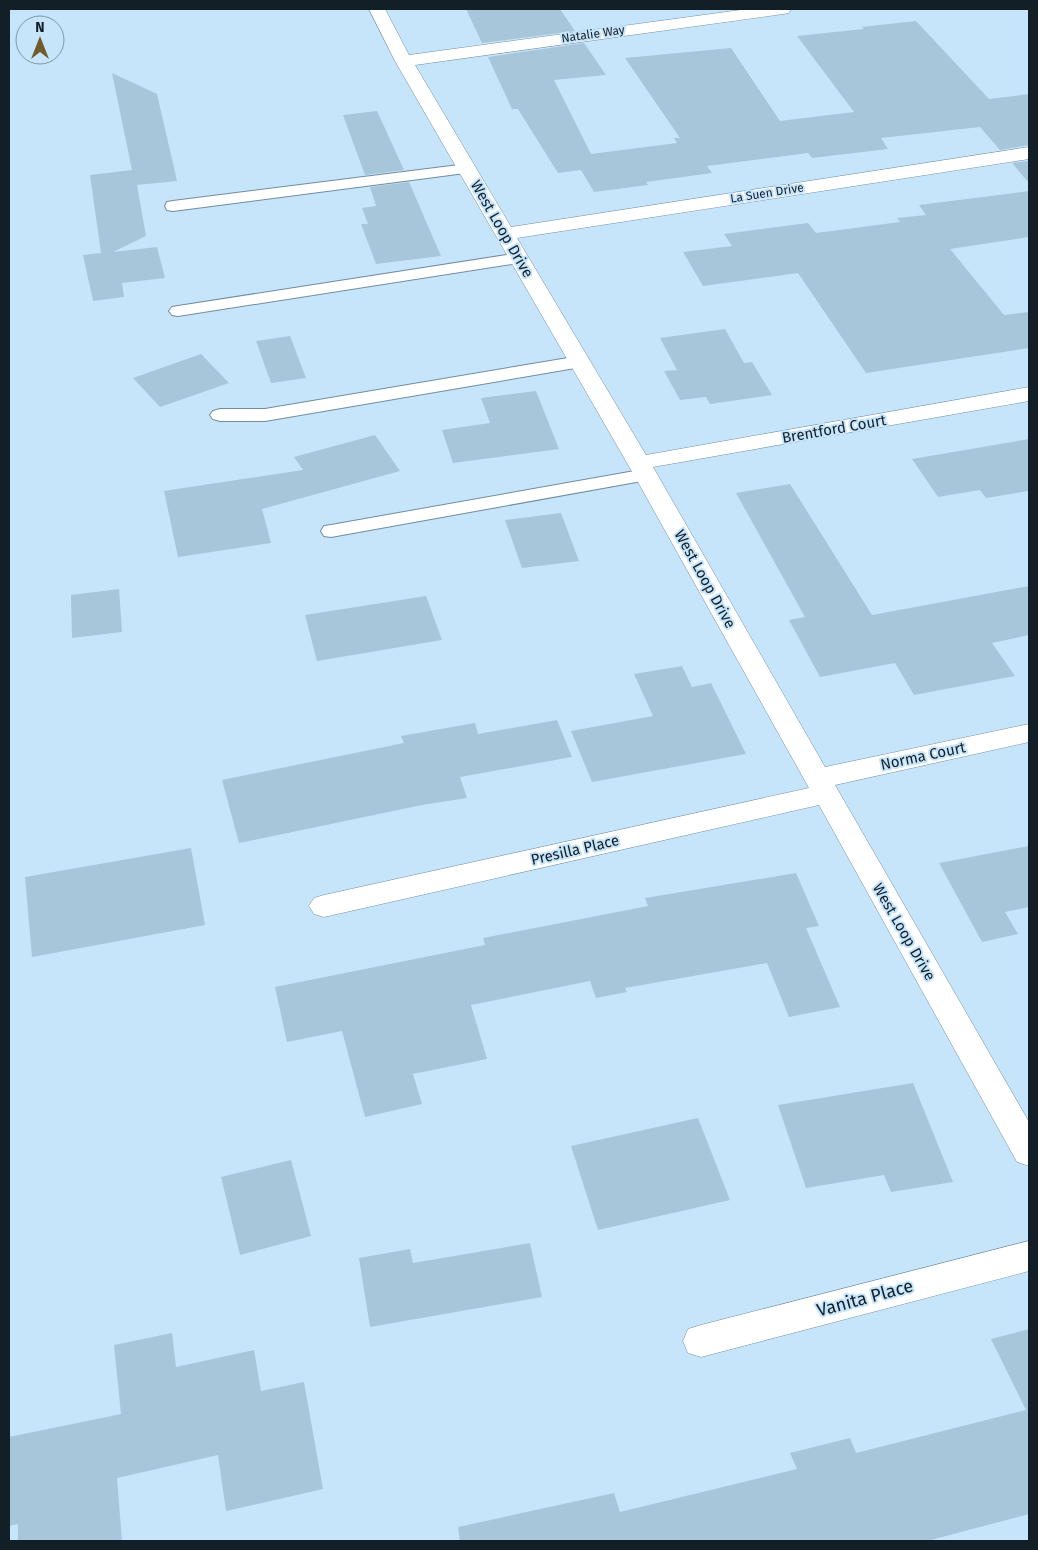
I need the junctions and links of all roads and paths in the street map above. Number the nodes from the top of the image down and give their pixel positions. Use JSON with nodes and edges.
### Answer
{"nodes":[{"id":1,"x":377,"y":9,"type":"edge"},
{"id":2,"x":783,"y":9,"type":"edge"},
{"id":3,"x":404,"y":61,"type":"junction"},
{"id":4,"x":1029,"y":153,"type":"edge"},
{"id":5,"x":467,"y":169,"type":"junction"},
{"id":6,"x":174,"y":206,"type":"dead end"},
{"id":7,"x":504,"y":234,"type":"junction"},
{"id":8,"x":519,"y":258,"type":"junction"},
{"id":9,"x":178,"y":311,"type":"dead end"},
{"id":10,"x":580,"y":362,"type":"junction"},
{"id":11,"x":1029,"y":394,"type":"edge"},
{"id":12,"x":220,"y":414,"type":"dead end"},
{"id":13,"x":642,"y":469,"type":"junction"},
{"id":14,"x":331,"y":531,"type":"dead end"},
{"id":15,"x":1029,"y":733,"type":"edge"},
{"id":16,"x":821,"y":786,"type":"junction"},
{"id":17,"x":324,"y":906,"type":"dead end"},
{"id":18,"x":1029,"y":1152,"type":"edge"},
{"id":19,"x":1029,"y":1256,"type":"edge"},
{"id":20,"x":701,"y":1341,"type":"dead end"}],
"edges":[{"from":1,"to":3,"type":"street","name":"West Loop Drive"},
{"from":2,"to":3,"type":"street","name":"Natalie Way"},
{"from":3,"to":5,"type":"street","name":"West Loop Drive"},
{"from":4,"to":7,"type":"street","name":"La Suen Drive"},
{"from":5,"to":6,"type":"lane"},
{"from":5,"to":7,"type":"street","name":"West Loop Drive"},
{"from":7,"to":8,"type":"street","name":"West Loop Drive"},
{"from":8,"to":9,"type":"lane"},
{"from":8,"to":10,"type":"street","name":"West Loop Drive"},
{"from":10,"to":12,"type":"lane"},
{"from":10,"to":13,"type":"street","name":"West Loop Drive"},
{"from":11,"to":13,"type":"street","name":"Brentford Court"},
{"from":13,"to":14,"type":"lane"},
{"from":13,"to":16,"type":"street","name":"West Loop Drive"},
{"from":15,"to":16,"type":"street","name":"Norma Court"},
{"from":16,"to":17,"type":"street","name":"Presilla Place"},
{"from":16,"to":18,"type":"street","name":"West Loop Drive"},
{"from":19,"to":20,"type":"street","name":"Vanita Place"}]}
